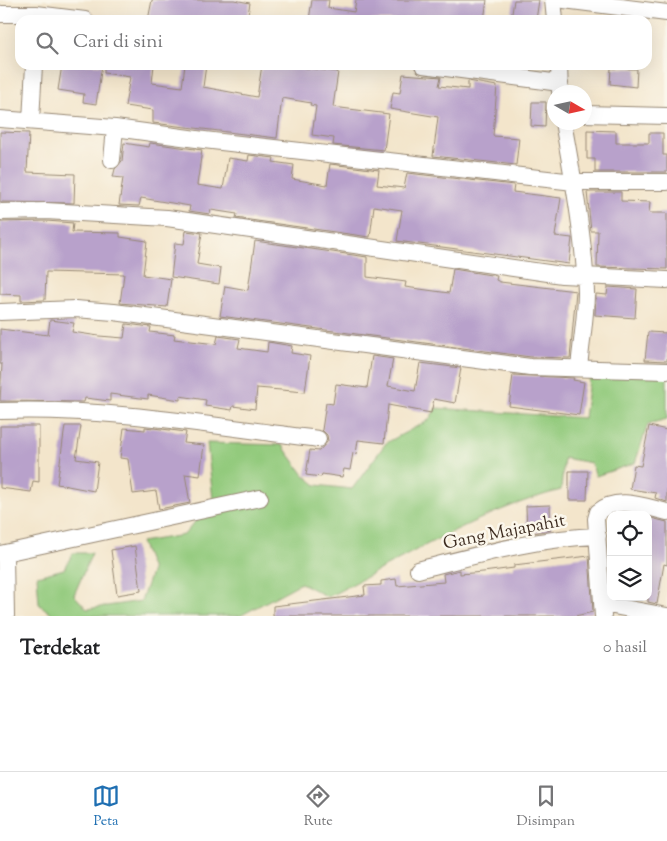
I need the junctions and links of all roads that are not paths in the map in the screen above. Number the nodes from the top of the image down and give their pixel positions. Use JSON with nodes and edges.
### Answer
{"nodes":[{"id":1,"x":553,"y":0,"type":"edge"},
{"id":2,"x":564,"y":0,"type":"edge"},
{"id":3,"x":667,"y":13,"type":"edge"},
{"id":4,"x":0,"y":14,"type":"edge"},
{"id":5,"x":15,"y":15,"type":"edge"},
{"id":6,"x":554,"y":15,"type":"edge"},
{"id":7,"x":34,"y":70,"type":"edge"},
{"id":8,"x":453,"y":70,"type":"edge"},
{"id":9,"x":559,"y":70,"type":"edge"},
{"id":10,"x":560,"y":85,"type":"edge"},
{"id":11,"x":547,"y":86,"type":"edge"},
{"id":12,"x":592,"y":114,"type":"edge"},
{"id":13,"x":667,"y":116,"type":"edge"},
{"id":14,"x":0,"y":119,"type":"edge"},
{"id":15,"x":31,"y":121,"type":"junction"},
{"id":16,"x":115,"y":128,"type":"junction"},
{"id":17,"x":564,"y":130,"type":"edge"},
{"id":18,"x":112,"y":160,"type":"dead end"},
{"id":19,"x":574,"y":182,"type":"junction"},
{"id":20,"x":667,"y":182,"type":"edge"},
{"id":21,"x":0,"y":212,"type":"edge"},
{"id":22,"x":585,"y":277,"type":"junction"},
{"id":23,"x":667,"y":280,"type":"edge"},
{"id":24,"x":0,"y":312,"type":"edge"},
{"id":25,"x":579,"y":368,"type":"junction"},
{"id":26,"x":667,"y":371,"type":"edge"},
{"id":27,"x":0,"y":412,"type":"edge"},
{"id":28,"x":318,"y":439,"type":"dead end"},
{"id":29,"x":260,"y":498,"type":"dead end"},
{"id":30,"x":667,"y":512,"type":"edge"},
{"id":31,"x":598,"y":536,"type":"junction"},
{"id":32,"x":3,"y":554,"type":"edge"},
{"id":33,"x":418,"y":570,"type":"dead end"},
{"id":34,"x":603,"y":610,"type":"edge"},
{"id":35,"x":6,"y":616,"type":"edge"},
{"id":36,"x":667,"y":616,"type":"edge"}],
"edges":[{"from":1,"to":6,"type":"street"},
{"from":2,"to":3,"type":"street"},
{"from":4,"to":5,"type":"street"},
{"from":7,"to":15,"type":"street"},
{"from":8,"to":11,"type":"street"},
{"from":9,"to":10,"type":"street"},
{"from":12,"to":13,"type":"street"},
{"from":14,"to":15,"type":"street"},
{"from":15,"to":16,"type":"street"},
{"from":16,"to":18,"type":"street"},
{"from":16,"to":19,"type":"street"},
{"from":17,"to":19,"type":"street"},
{"from":19,"to":20,"type":"street"},
{"from":19,"to":22,"type":"street"},
{"from":21,"to":22,"type":"street"},
{"from":22,"to":23,"type":"street"},
{"from":22,"to":25,"type":"street"},
{"from":24,"to":25,"type":"street"},
{"from":25,"to":26,"type":"street"},
{"from":27,"to":28,"type":"street"},
{"from":29,"to":32,"type":"street"},
{"from":30,"to":31,"type":"street"},
{"from":31,"to":33,"type":"street","name":"Gang Majapahit"},
{"from":31,"to":34,"type":"street"},
{"from":32,"to":35,"type":"street"},
{"from":34,"to":36,"type":"street"}]}
